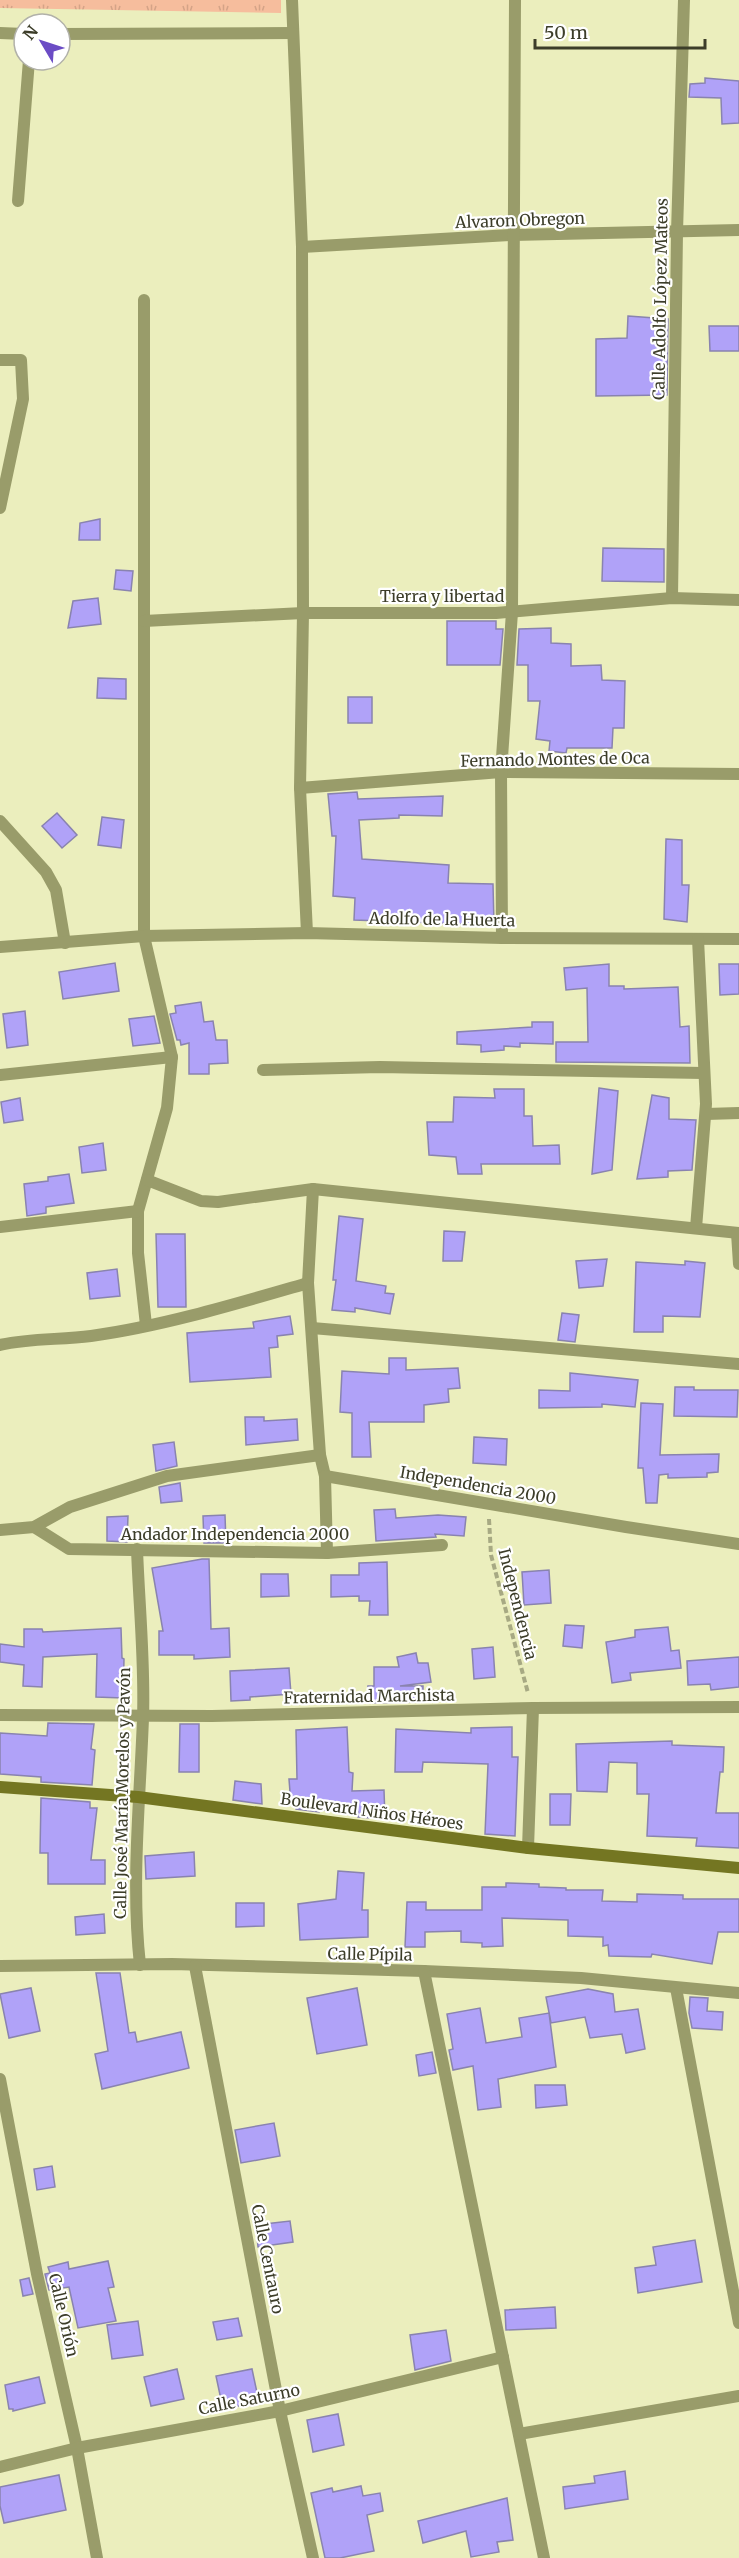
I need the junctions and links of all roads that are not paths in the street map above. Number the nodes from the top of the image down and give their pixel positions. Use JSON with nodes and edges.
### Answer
{"nodes":[{"id":1,"x":292,"y":0,"type":"edge"},
{"id":2,"x":515,"y":0,"type":"edge"},
{"id":3,"x":684,"y":0,"type":"edge"},
{"id":4,"x":293,"y":33,"type":"junction"},
{"id":5,"x":72,"y":34,"type":"edge"},
{"id":6,"x":28,"y":72,"type":"edge"},
{"id":7,"x":18,"y":201,"type":"dead end"},
{"id":8,"x":739,"y":230,"type":"edge"},
{"id":9,"x":677,"y":232,"type":"junction"},
{"id":10,"x":512,"y":235,"type":"junction"},
{"id":11,"x":302,"y":247,"type":"junction"},
{"id":12,"x":144,"y":300,"type":"dead end"},
{"id":13,"x":0,"y":360,"type":"edge"},
{"id":14,"x":0,"y":508,"type":"edge"},
{"id":15,"x":672,"y":598,"type":"junction"},
{"id":16,"x":739,"y":600,"type":"edge"},
{"id":17,"x":512,"y":612,"type":"junction"},
{"id":18,"x":303,"y":613,"type":"junction"},
{"id":19,"x":144,"y":621,"type":"junction"},
{"id":20,"x":501,"y":772,"type":"junction"},
{"id":21,"x":739,"y":774,"type":"edge"},
{"id":22,"x":300,"y":788,"type":"junction"},
{"id":23,"x":0,"y":821,"type":"edge"},
{"id":24,"x":307,"y":933,"type":"junction"},
{"id":25,"x":144,"y":936,"type":"junction"},
{"id":26,"x":502,"y":938,"type":"junction"},
{"id":27,"x":698,"y":939,"type":"junction"},
{"id":28,"x":739,"y":939,"type":"edge"},
{"id":29,"x":65,"y":943,"type":"junction"},
{"id":30,"x":0,"y":947,"type":"edge"},
{"id":31,"x":172,"y":1057,"type":"junction"},
{"id":32,"x":263,"y":1070,"type":"dead end"},
{"id":33,"x":704,"y":1073,"type":"junction"},
{"id":34,"x":0,"y":1075,"type":"edge"},
{"id":35,"x":739,"y":1113,"type":"edge"},
{"id":36,"x":706,"y":1114,"type":"junction"},
{"id":37,"x":147,"y":1180,"type":"junction"},
{"id":38,"x":313,"y":1189,"type":"junction"},
{"id":39,"x":138,"y":1211,"type":"junction"},
{"id":40,"x":0,"y":1227,"type":"edge"},
{"id":41,"x":696,"y":1228,"type":"junction"},
{"id":42,"x":738,"y":1233,"type":"edge"},
{"id":43,"x":739,"y":1263,"type":"edge"},
{"id":44,"x":308,"y":1283,"type":"junction"},
{"id":45,"x":146,"y":1324,"type":"junction"},
{"id":46,"x":312,"y":1328,"type":"junction"},
{"id":47,"x":0,"y":1345,"type":"edge"},
{"id":48,"x":739,"y":1364,"type":"edge"},
{"id":49,"x":320,"y":1455,"type":"junction"},
{"id":50,"x":325,"y":1476,"type":"junction"},
{"id":51,"x":34,"y":1527,"type":"junction"},
{"id":52,"x":0,"y":1530,"type":"edge"},
{"id":53,"x":739,"y":1544,"type":"edge"},
{"id":54,"x":442,"y":1545,"type":"dead end"},
{"id":55,"x":137,"y":1549,"type":"junction"},
{"id":56,"x":327,"y":1553,"type":"junction"},
{"id":57,"x":739,"y":1707,"type":"edge"},
{"id":58,"x":532,"y":1708,"type":"junction"},
{"id":59,"x":0,"y":1715,"type":"edge"},
{"id":60,"x":143,"y":1716,"type":"junction"},
{"id":61,"x":0,"y":1787,"type":"edge"},
{"id":62,"x":138,"y":1797,"type":"junction"},
{"id":63,"x":528,"y":1848,"type":"junction"},
{"id":64,"x":739,"y":1868,"type":"edge"},
{"id":65,"x":140,"y":1965,"type":"junction"},
{"id":66,"x":0,"y":1966,"type":"edge"},
{"id":67,"x":195,"y":1966,"type":"junction"},
{"id":68,"x":424,"y":1971,"type":"junction"},
{"id":69,"x":676,"y":1988,"type":"junction"},
{"id":70,"x":739,"y":1994,"type":"edge"},
{"id":71,"x":0,"y":2079,"type":"edge"},
{"id":72,"x":739,"y":2324,"type":"edge"},
{"id":73,"x":503,"y":2357,"type":"junction"},
{"id":74,"x":739,"y":2396,"type":"edge"},
{"id":75,"x":280,"y":2411,"type":"junction"},
{"id":76,"x":519,"y":2434,"type":"junction"},
{"id":77,"x":77,"y":2448,"type":"junction"},
{"id":78,"x":0,"y":2467,"type":"edge"},
{"id":79,"x":97,"y":2558,"type":"edge"},
{"id":80,"x":313,"y":2558,"type":"edge"},
{"id":81,"x":544,"y":2558,"type":"edge"}],
"edges":[{"from":1,"to":4,"type":"street"},
{"from":2,"to":10,"type":"street"},
{"from":3,"to":9,"type":"street","name":"Calle Adolfo López Mateos"},
{"from":4,"to":5,"type":"street"},
{"from":4,"to":11,"type":"street"},
{"from":6,"to":7,"type":"street"},
{"from":8,"to":9,"type":"street","name":"Alvaron Obregon"},
{"from":9,"to":10,"type":"street","name":"Alvaron Obregon"},
{"from":9,"to":15,"type":"street","name":"Calle Adolfo López Mateos"},
{"from":10,"to":11,"type":"street","name":"Alvaron Obregon"},
{"from":10,"to":17,"type":"street"},
{"from":11,"to":18,"type":"street"},
{"from":12,"to":19,"type":"street"},
{"from":13,"to":14,"type":"street"},
{"from":15,"to":16,"type":"street","name":"Tierra y libertad"},
{"from":15,"to":17,"type":"street","name":"Tierra y libertad"},
{"from":17,"to":18,"type":"street","name":"Tierra y libertad"},
{"from":17,"to":20,"type":"street"},
{"from":18,"to":19,"type":"street","name":"Tierra y libertad"},
{"from":18,"to":22,"type":"street"},
{"from":19,"to":25,"type":"street"},
{"from":20,"to":21,"type":"street","name":"Fernando Montes de Oca"},
{"from":20,"to":22,"type":"street","name":"Fernando Montes de Oca"},
{"from":20,"to":26,"type":"street"},
{"from":22,"to":24,"type":"street"},
{"from":23,"to":29,"type":"street"},
{"from":24,"to":25,"type":"street","name":"Adolfo de la Huerta"},
{"from":24,"to":26,"type":"street","name":"Adolfo de la Huerta"},
{"from":25,"to":29,"type":"street","name":"Adolfo de la Huerta"},
{"from":25,"to":31,"type":"street"},
{"from":26,"to":27,"type":"street","name":"Adolfo de la Huerta"},
{"from":27,"to":28,"type":"street","name":"Adolfo de la Huerta"},
{"from":27,"to":33,"type":"street"},
{"from":29,"to":30,"type":"street","name":"Adolfo de la Huerta"},
{"from":31,"to":34,"type":"street"},
{"from":31,"to":37,"type":"street"},
{"from":32,"to":33,"type":"street"},
{"from":33,"to":36,"type":"street"},
{"from":35,"to":36,"type":"street"},
{"from":36,"to":41,"type":"street"},
{"from":37,"to":38,"type":"street"},
{"from":37,"to":39,"type":"street"},
{"from":38,"to":41,"type":"street"},
{"from":38,"to":44,"type":"street"},
{"from":39,"to":40,"type":"street"},
{"from":39,"to":45,"type":"street"},
{"from":41,"to":42,"type":"street"},
{"from":42,"to":43,"type":"street"},
{"from":44,"to":45,"type":"street"},
{"from":44,"to":46,"type":"street"},
{"from":45,"to":47,"type":"street"},
{"from":46,"to":48,"type":"street"},
{"from":46,"to":49,"type":"street"},
{"from":49,"to":50,"type":"street"},
{"from":49,"to":51,"type":"street"},
{"from":50,"to":53,"type":"street","name":"Independencia 2000"},
{"from":50,"to":56,"type":"street"},
{"from":51,"to":52,"type":"street"},
{"from":51,"to":55,"type":"street","name":"Andador Independencia 2000"},
{"from":54,"to":56,"type":"street","name":"Andador Independencia 2000"},
{"from":55,"to":56,"type":"street","name":"Andador Independencia 2000"},
{"from":55,"to":60,"type":"street","name":"Calle José María Morelos y Pavón"},
{"from":57,"to":58,"type":"street","name":"Fraternidad Marchista"},
{"from":58,"to":60,"type":"street","name":"Fraternidad Marchista"},
{"from":58,"to":63,"type":"street"},
{"from":59,"to":60,"type":"street","name":"Fraternidad Marchista"},
{"from":60,"to":62,"type":"street","name":"Calle José María Morelos y Pavón"},
{"from":61,"to":62,"type":"street","name":"Boulevard Niños Héroes"},
{"from":62,"to":63,"type":"street","name":"Boulevard Niños Héroes"},
{"from":62,"to":65,"type":"street","name":"Calle José María Morelos y Pavón"},
{"from":63,"to":64,"type":"street","name":"Boulevard Niños Héroes"},
{"from":65,"to":66,"type":"street","name":"Calle Pípila"},
{"from":65,"to":67,"type":"street","name":"Calle Pípila"},
{"from":67,"to":68,"type":"street","name":"Calle Pípila"},
{"from":67,"to":75,"type":"street","name":"Calle Centauro"},
{"from":68,"to":69,"type":"street","name":"Calle Pípila"},
{"from":68,"to":73,"type":"street"},
{"from":69,"to":70,"type":"street","name":"Calle Pípila"},
{"from":69,"to":72,"type":"street"},
{"from":71,"to":77,"type":"street","name":"Calle Orión"},
{"from":73,"to":75,"type":"street","name":"Calle Saturno"},
{"from":73,"to":76,"type":"street"},
{"from":74,"to":76,"type":"street"},
{"from":75,"to":77,"type":"street","name":"Calle Saturno"},
{"from":75,"to":80,"type":"street","name":"Calle Centauro"},
{"from":76,"to":81,"type":"street"},
{"from":77,"to":78,"type":"street","name":"Calle Saturno"},
{"from":77,"to":79,"type":"street","name":"Calle Orión"}]}
